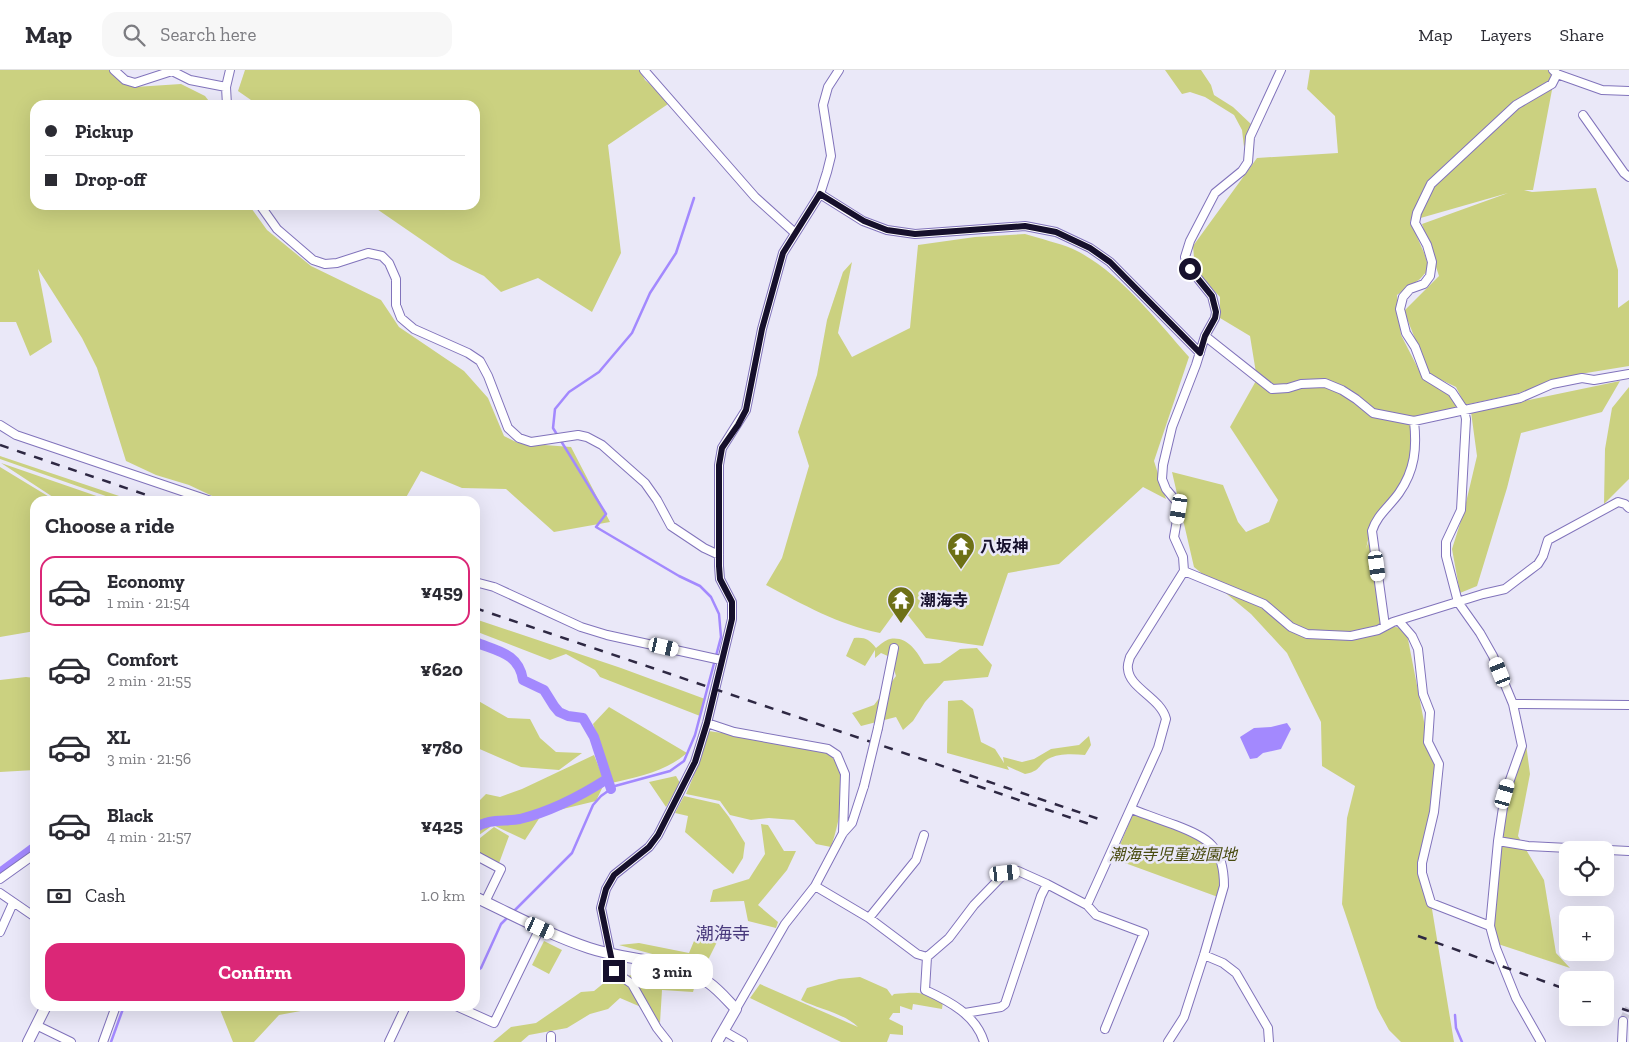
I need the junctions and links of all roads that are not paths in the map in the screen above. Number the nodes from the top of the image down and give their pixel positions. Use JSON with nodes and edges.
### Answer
{"nodes":[{"id":1,"x":114,"y":70,"type":"edge"},
{"id":2,"x":230,"y":70,"type":"edge"},
{"id":3,"x":644,"y":70,"type":"edge"},
{"id":4,"x":839,"y":70,"type":"edge"},
{"id":5,"x":1281,"y":70,"type":"edge"},
{"id":6,"x":1555,"y":72,"type":"edge"},
{"id":7,"x":226,"y":87,"type":"junction"},
{"id":8,"x":1629,"y":92,"type":"edge"},
{"id":9,"x":227,"y":100,"type":"edge"},
{"id":10,"x":1583,"y":116,"type":"dead end"},
{"id":11,"x":1629,"y":177,"type":"edge"},
{"id":12,"x":820,"y":194,"type":"junction"},
{"id":13,"x":264,"y":210,"type":"edge"},
{"id":14,"x":795,"y":232,"type":"junction"},
{"id":15,"x":1205,"y":336,"type":"junction"},
{"id":16,"x":1200,"y":353,"type":"junction"},
{"id":17,"x":1629,"y":374,"type":"edge"},
{"id":18,"x":1464,"y":410,"type":"junction"},
{"id":19,"x":1414,"y":421,"type":"junction"},
{"id":20,"x":0,"y":425,"type":"edge"},
{"id":21,"x":196,"y":496,"type":"edge"},
{"id":22,"x":1629,"y":508,"type":"edge"},
{"id":23,"x":719,"y":555,"type":"junction"},
{"id":24,"x":1184,"y":571,"type":"junction"},
{"id":25,"x":480,"y":583,"type":"edge"},
{"id":26,"x":1458,"y":602,"type":"junction"},
{"id":27,"x":1399,"y":621,"type":"junction"},
{"id":28,"x":1386,"y":626,"type":"junction"},
{"id":29,"x":894,"y":648,"type":"dead end"},
{"id":30,"x":721,"y":660,"type":"junction"},
{"id":31,"x":1513,"y":704,"type":"junction"},
{"id":32,"x":1629,"y":705,"type":"edge"},
{"id":33,"x":707,"y":723,"type":"junction"},
{"id":34,"x":1131,"y":809,"type":"junction"},
{"id":35,"x":843,"y":833,"type":"junction"},
{"id":36,"x":924,"y":835,"type":"dead end"},
{"id":37,"x":1498,"y":840,"type":"junction"},
{"id":38,"x":1629,"y":851,"type":"edge"},
{"id":39,"x":30,"y":858,"type":"edge"},
{"id":40,"x":480,"y":858,"type":"edge"},
{"id":41,"x":0,"y":879,"type":"edge"},
{"id":42,"x":1047,"y":884,"type":"junction"},
{"id":43,"x":815,"y":886,"type":"junction"},
{"id":44,"x":0,"y":893,"type":"edge"},
{"id":45,"x":480,"y":900,"type":"edge"},
{"id":46,"x":485,"y":902,"type":"junction"},
{"id":47,"x":13,"y":903,"type":"junction"},
{"id":48,"x":1087,"y":905,"type":"junction"},
{"id":49,"x":30,"y":914,"type":"edge"},
{"id":50,"x":869,"y":918,"type":"junction"},
{"id":51,"x":1490,"y":926,"type":"junction"},
{"id":52,"x":540,"y":928,"type":"junction"},
{"id":53,"x":0,"y":932,"type":"edge"},
{"id":54,"x":609,"y":953,"type":"junction"},
{"id":55,"x":1204,"y":955,"type":"junction"},
{"id":56,"x":927,"y":957,"type":"junction"},
{"id":57,"x":736,"y":1009,"type":"junction"},
{"id":58,"x":43,"y":1011,"type":"edge"},
{"id":59,"x":114,"y":1011,"type":"edge"},
{"id":60,"x":404,"y":1011,"type":"edge"},
{"id":61,"x":467,"y":1011,"type":"edge"},
{"id":62,"x":965,"y":1013,"type":"junction"},
{"id":63,"x":1623,"y":1021,"type":"tunnel mouth"},
{"id":64,"x":36,"y":1025,"type":"junction"},
{"id":65,"x":1105,"y":1029,"type":"dead end"},
{"id":66,"x":724,"y":1030,"type":"junction"},
{"id":67,"x":28,"y":1042,"type":"edge"},
{"id":68,"x":71,"y":1042,"type":"edge"},
{"id":69,"x":104,"y":1042,"type":"edge"},
{"id":70,"x":389,"y":1042,"type":"edge"},
{"id":71,"x":668,"y":1042,"type":"edge"},
{"id":72,"x":717,"y":1042,"type":"edge"},
{"id":73,"x":743,"y":1042,"type":"edge"},
{"id":74,"x":984,"y":1042,"type":"edge"},
{"id":75,"x":1168,"y":1042,"type":"edge"},
{"id":76,"x":1269,"y":1042,"type":"edge"},
{"id":77,"x":1542,"y":1042,"type":"edge"},
{"id":78,"x":1622,"y":1042,"type":"edge"}],
"edges":[{"from":1,"to":7,"type":"street"},
{"from":2,"to":7,"type":"street"},
{"from":3,"to":14,"type":"street"},
{"from":4,"to":12,"type":"street"},
{"from":5,"to":15,"type":"street"},
{"from":6,"to":8,"type":"street"},
{"from":6,"to":18,"type":"street"},
{"from":7,"to":9,"type":"street"},
{"from":10,"to":11,"type":"street"},
{"from":12,"to":14,"type":"street"},
{"from":12,"to":16,"type":"street"},
{"from":13,"to":23,"type":"street"},
{"from":14,"to":23,"type":"street"},
{"from":15,"to":16,"type":"street"},
{"from":15,"to":19,"type":"street"},
{"from":16,"to":24,"type":"street"},
{"from":17,"to":18,"type":"street"},
{"from":18,"to":19,"type":"street"},
{"from":18,"to":26,"type":"street"},
{"from":19,"to":28,"type":"street"},
{"from":20,"to":21,"type":"street"},
{"from":22,"to":26,"type":"street"},
{"from":23,"to":30,"type":"street"},
{"from":24,"to":28,"type":"street"},
{"from":24,"to":34,"type":"street"},
{"from":25,"to":30,"type":"street"},
{"from":26,"to":27,"type":"street"},
{"from":26,"to":31,"type":"street"},
{"from":27,"to":28,"type":"street"},
{"from":27,"to":51,"type":"street"},
{"from":29,"to":35,"type":"street","bridge":true},
{"from":30,"to":33,"type":"street"},
{"from":31,"to":32,"type":"street"},
{"from":31,"to":37,"type":"street"},
{"from":33,"to":35,"type":"street"},
{"from":33,"to":54,"type":"street"},
{"from":34,"to":48,"type":"street"},
{"from":34,"to":55,"type":"street"},
{"from":35,"to":43,"type":"street"},
{"from":36,"to":50,"type":"street"},
{"from":37,"to":38,"type":"street"},
{"from":37,"to":51,"type":"street"},
{"from":39,"to":41,"type":"street"},
{"from":40,"to":46,"type":"street"},
{"from":42,"to":48,"type":"street"},
{"from":42,"to":56,"type":"street"},
{"from":42,"to":62,"type":"street"},
{"from":43,"to":50,"type":"street"},
{"from":43,"to":57,"type":"street"},
{"from":44,"to":47,"type":"street"},
{"from":45,"to":46,"type":"street"},
{"from":46,"to":52,"type":"street"},
{"from":47,"to":49,"type":"street"},
{"from":47,"to":53,"type":"street"},
{"from":48,"to":65,"type":"street"},
{"from":50,"to":56,"type":"street"},
{"from":51,"to":77,"type":"street"},
{"from":52,"to":54,"type":"street"},
{"from":52,"to":61,"type":"street"},
{"from":54,"to":57,"type":"street"},
{"from":54,"to":71,"type":"street"},
{"from":55,"to":75,"type":"street"},
{"from":55,"to":76,"type":"street"},
{"from":56,"to":62,"type":"street"},
{"from":57,"to":66,"type":"street"},
{"from":58,"to":64,"type":"street"},
{"from":59,"to":69,"type":"street"},
{"from":60,"to":70,"type":"street"},
{"from":62,"to":74,"type":"street"},
{"from":63,"to":78,"type":"street"},
{"from":64,"to":67,"type":"street"},
{"from":64,"to":68,"type":"street"},
{"from":66,"to":72,"type":"street"},
{"from":66,"to":73,"type":"street"}]}
